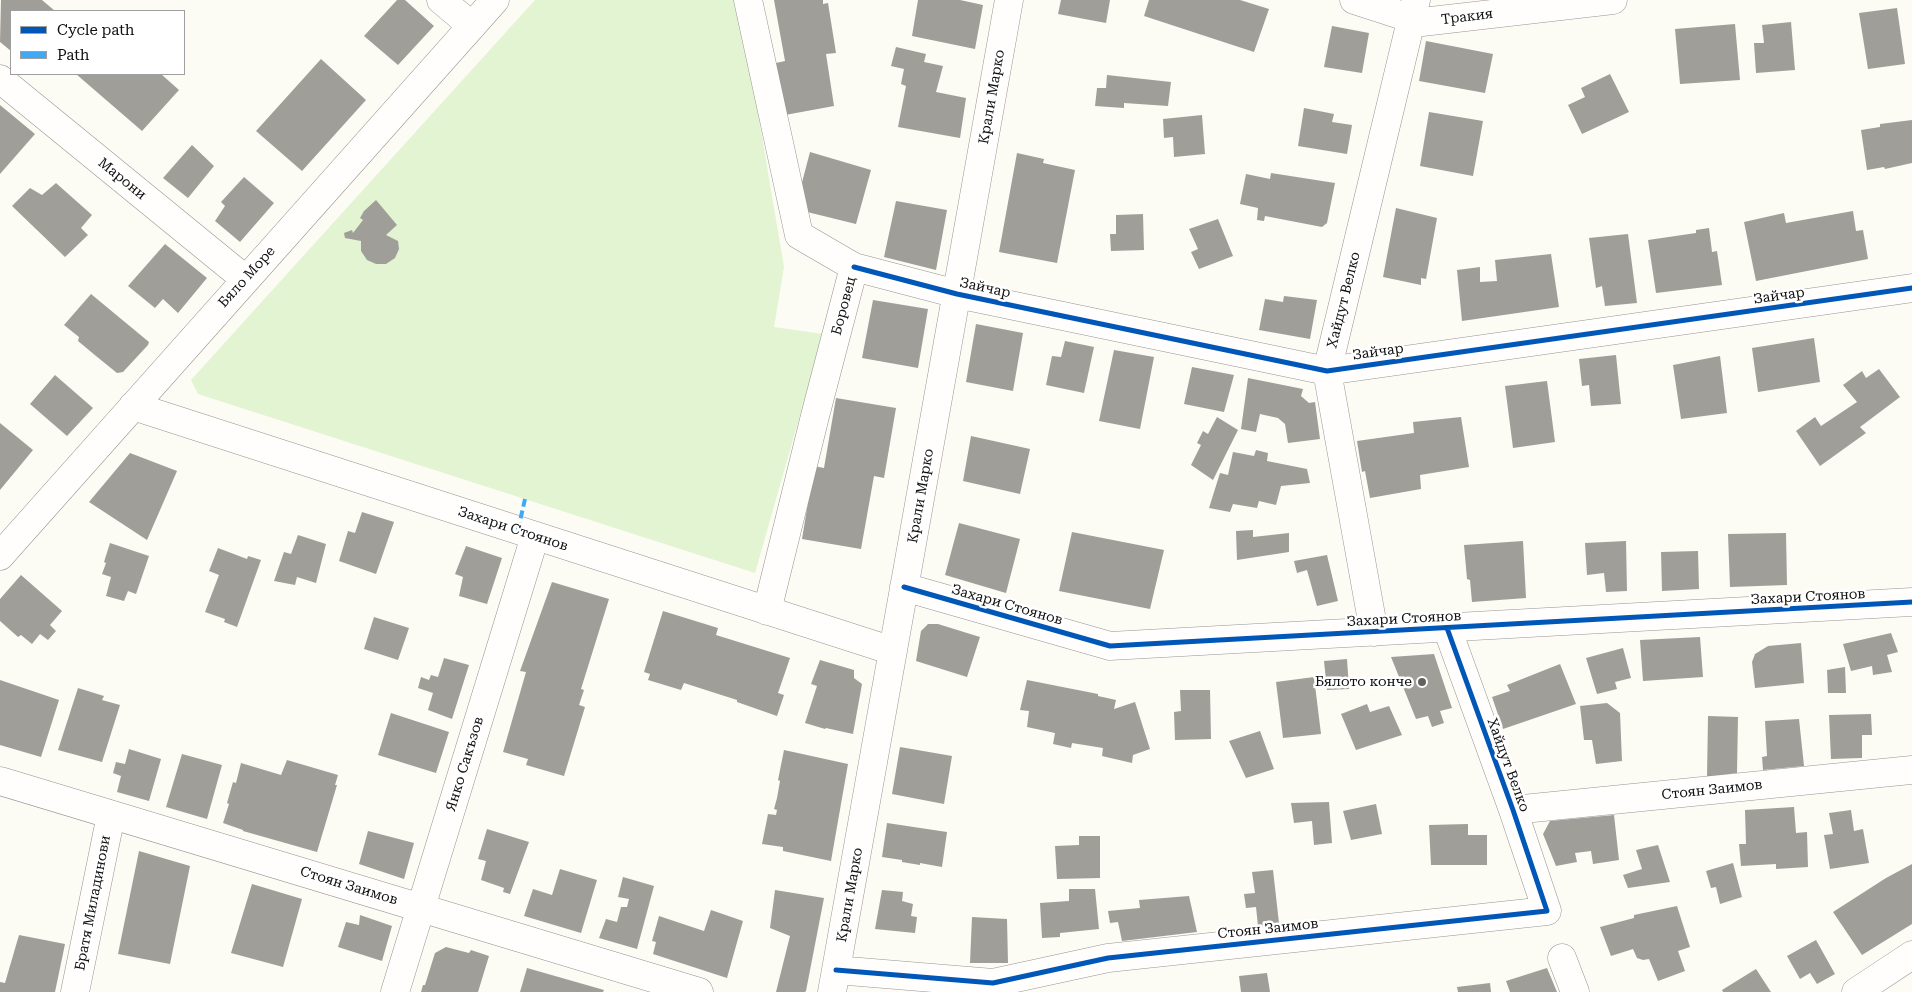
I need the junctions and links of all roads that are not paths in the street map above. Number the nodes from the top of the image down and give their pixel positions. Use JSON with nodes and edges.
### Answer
{"nodes":[{"id":1,"x":441,"y":0,"type":"edge"},
{"id":2,"x":495,"y":0,"type":"edge"},
{"id":3,"x":748,"y":0,"type":"edge"},
{"id":4,"x":1009,"y":0,"type":"edge"},
{"id":5,"x":1354,"y":0,"type":"edge"},
{"id":6,"x":1613,"y":0,"type":"edge"},
{"id":7,"x":1414,"y":10,"type":"edge"},
{"id":8,"x":472,"y":26,"type":"junction"},
{"id":9,"x":0,"y":79,"type":"edge"},
{"id":10,"x":854,"y":267,"type":"junction"},
{"id":11,"x":245,"y":279,"type":"junction"},
{"id":12,"x":1912,"y":288,"type":"edge"},
{"id":13,"x":957,"y":294,"type":"junction"},
{"id":14,"x":1327,"y":371,"type":"junction"},
{"id":15,"x":133,"y":406,"type":"junction"},
{"id":16,"x":535,"y":536,"type":"junction"},
{"id":17,"x":6,"y":539,"type":"edge"},
{"id":18,"x":904,"y":586,"type":"junction"},
{"id":19,"x":1912,"y":602,"type":"edge"},
{"id":20,"x":767,"y":611,"type":"junction"},
{"id":21,"x":1447,"y":628,"type":"junction"},
{"id":22,"x":1374,"y":632,"type":"junction"},
{"id":23,"x":893,"y":650,"type":"junction"},
{"id":24,"x":1912,"y":770,"type":"edge"},
{"id":25,"x":0,"y":781,"type":"edge"},
{"id":26,"x":1512,"y":810,"type":"junction"},
{"id":27,"x":111,"y":815,"type":"junction"},
{"id":28,"x":421,"y":908,"type":"junction"},
{"id":29,"x":1547,"y":911,"type":"joint"},
{"id":30,"x":1912,"y":955,"type":"edge"},
{"id":31,"x":1562,"y":958,"type":"dead end"},
{"id":32,"x":834,"y":981,"type":"edge"},
{"id":33,"x":995,"y":988,"type":"edge"},
{"id":34,"x":75,"y":992,"type":"edge"},
{"id":35,"x":395,"y":992,"type":"edge"},
{"id":36,"x":699,"y":992,"type":"edge"},
{"id":37,"x":1575,"y":992,"type":"edge"},
{"id":38,"x":1856,"y":992,"type":"edge"}],
"edges":[{"from":1,"to":8,"type":"street"},
{"from":2,"to":8,"type":"street","name":"Бяло Море"},
{"from":3,"to":10,"type":"street","name":"Боровец"},
{"from":4,"to":13,"type":"street","name":"Крали Марко"},
{"from":5,"to":7,"type":"street","name":"Тракия"},
{"from":6,"to":7,"type":"street","name":"Тракия"},
{"from":7,"to":14,"type":"street","name":"Хайдут Велко"},
{"from":8,"to":11,"type":"street","name":"Бяло Море"},
{"from":9,"to":11,"type":"street","name":"Марони"},
{"from":10,"to":13,"type":"street","name":"Зайчар"},
{"from":10,"to":20,"type":"street","name":"Боровец"},
{"from":11,"to":15,"type":"street","name":"Бяло Море"},
{"from":12,"to":14,"type":"street","name":"Зайчар"},
{"from":13,"to":14,"type":"street","name":"Зайчар"},
{"from":13,"to":18,"type":"street","name":"Крали Марко"},
{"from":14,"to":22,"type":"street","name":"Хайдут Велко"},
{"from":15,"to":16,"type":"street","name":"Захари Стоянов"},
{"from":15,"to":17,"type":"street","name":"Бяло Море"},
{"from":16,"to":20,"type":"street","name":"Захари Стоянов"},
{"from":16,"to":28,"type":"street","name":"Янко Сакъзов"},
{"from":18,"to":22,"type":"street","name":"Захари Стоянов"},
{"from":18,"to":23,"type":"street","name":"Крали Марко"},
{"from":19,"to":21,"type":"street","name":"Захари Стоянов"},
{"from":20,"to":23,"type":"street","name":"Захари Стоянов"},
{"from":21,"to":22,"type":"street","name":"Захари Стоянов"},
{"from":21,"to":26,"type":"street","name":"Хайдут Велко"},
{"from":23,"to":32,"type":"street","name":"Крали Марко"},
{"from":24,"to":26,"type":"street","name":"Стоян Заимов"},
{"from":25,"to":27,"type":"street","name":"Стоян Заимов"},
{"from":26,"to":29,"type":"street","name":"Хайдут Велко"},
{"from":27,"to":28,"type":"street","name":"Стоян Заимов"},
{"from":27,"to":34,"type":"street","name":"Братя Миладинови"},
{"from":28,"to":35,"type":"street","name":"Янко Сакъзов"},
{"from":28,"to":36,"type":"street","name":"Стоян Заимов"},
{"from":29,"to":33,"type":"street","name":"Стоян Заимов"},
{"from":30,"to":38,"type":"street"},
{"from":31,"to":37,"type":"street"},
{"from":32,"to":33,"type":"street","name":"Стоян Заимов"}]}
